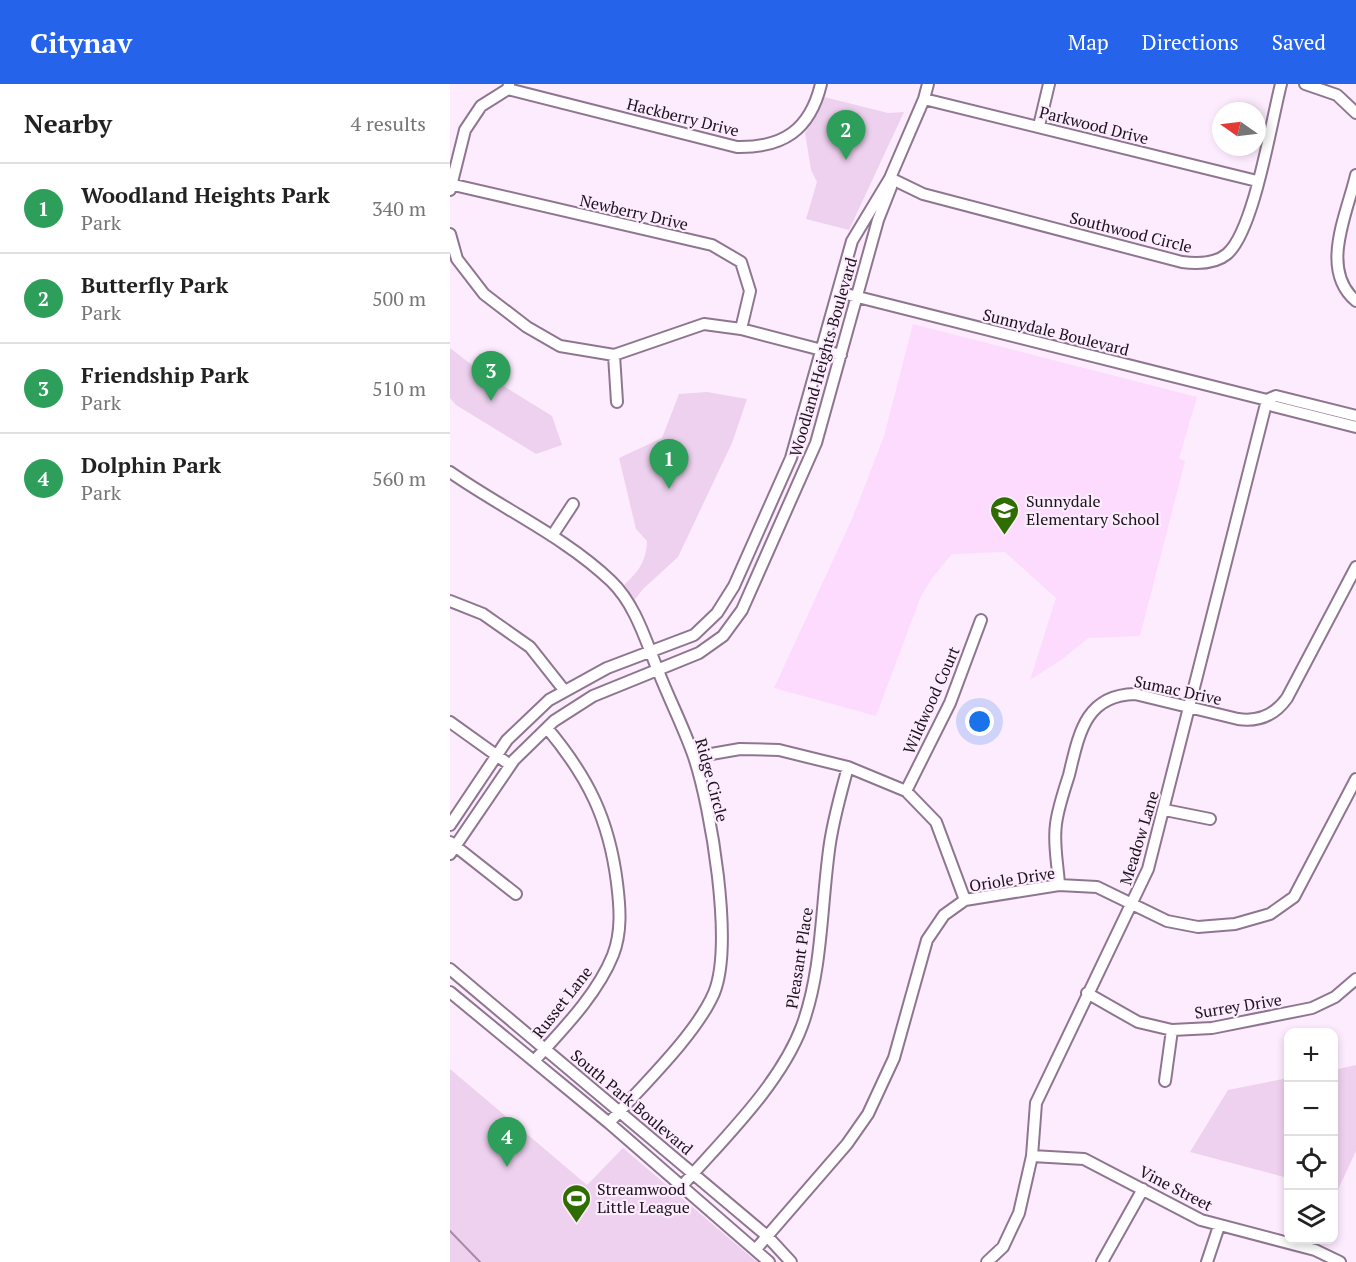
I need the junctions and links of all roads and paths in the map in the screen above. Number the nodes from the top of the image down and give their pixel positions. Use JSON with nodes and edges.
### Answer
{"nodes":[{"id":1,"x":821,"y":84,"type":"edge"},
{"id":2,"x":928,"y":84,"type":"edge"},
{"id":3,"x":1049,"y":84,"type":"edge"},
{"id":4,"x":1281,"y":84,"type":"edge"},
{"id":5,"x":1305,"y":84,"type":"edge"},
{"id":6,"x":509,"y":86,"type":"edge"},
{"id":7,"x":924,"y":99,"type":"junction"},
{"id":8,"x":1356,"y":113,"type":"edge"},
{"id":9,"x":1038,"y":126,"type":"junction"},
{"id":10,"x":1356,"y":175,"type":"edge"},
{"id":11,"x":890,"y":178,"type":"junction"},
{"id":12,"x":1257,"y":181,"type":"junction"},
{"id":13,"x":450,"y":186,"type":"edge"},
{"id":14,"x":450,"y":234,"type":"edge"},
{"id":15,"x":838,"y":292,"type":"junction"},
{"id":16,"x":857,"y":297,"type":"junction"},
{"id":17,"x":1356,"y":301,"type":"edge"},
{"id":18,"x":741,"y":329,"type":"junction"},
{"id":19,"x":822,"y":350,"type":"junction"},
{"id":20,"x":614,"y":355,"type":"junction"},
{"id":21,"x":841,"y":355,"type":"junction"},
{"id":22,"x":1267,"y":400,"type":"junction"},
{"id":23,"x":616,"y":402,"type":"dead end"},
{"id":24,"x":1356,"y":416,"type":"edge"},
{"id":25,"x":1356,"y":427,"type":"edge"},
{"id":26,"x":450,"y":472,"type":"edge"},
{"id":27,"x":573,"y":504,"type":"dead end"},
{"id":28,"x":552,"y":536,"type":"junction"},
{"id":29,"x":1356,"y":567,"type":"edge"},
{"id":30,"x":450,"y":601,"type":"edge"},
{"id":31,"x":981,"y":620,"type":"dead end"},
{"id":32,"x":651,"y":652,"type":"junction"},
{"id":33,"x":658,"y":671,"type":"junction"},
{"id":34,"x":564,"y":690,"type":"junction"},
{"id":35,"x":1190,"y":706,"type":"junction"},
{"id":36,"x":450,"y":722,"type":"edge"},
{"id":37,"x":547,"y":728,"type":"junction"},
{"id":38,"x":496,"y":755,"type":"junction"},
{"id":39,"x":694,"y":758,"type":"junction"},
{"id":40,"x":510,"y":765,"type":"junction"},
{"id":41,"x":848,"y":767,"type":"junction"},
{"id":42,"x":1356,"y":779,"type":"edge"},
{"id":43,"x":906,"y":791,"type":"junction"},
{"id":44,"x":1165,"y":810,"type":"junction"},
{"id":45,"x":1210,"y":819,"type":"dead end"},
{"id":46,"x":450,"y":825,"type":"edge"},
{"id":47,"x":452,"y":847,"type":"edge"},
{"id":48,"x":1059,"y":885,"type":"junction"},
{"id":49,"x":516,"y":894,"type":"dead end"},
{"id":50,"x":965,"y":900,"type":"junction"},
{"id":51,"x":1134,"y":903,"type":"junction"},
{"id":52,"x":450,"y":969,"type":"edge"},
{"id":53,"x":1356,"y":979,"type":"edge"},
{"id":54,"x":450,"y":992,"type":"edge"},
{"id":55,"x":1087,"y":993,"type":"junction"},
{"id":56,"x":1172,"y":1030,"type":"junction"},
{"id":57,"x":546,"y":1048,"type":"junction"},
{"id":58,"x":534,"y":1061,"type":"junction"},
{"id":59,"x":1165,"y":1081,"type":"dead end"},
{"id":60,"x":620,"y":1110,"type":"junction"},
{"id":61,"x":609,"y":1123,"type":"junction"},
{"id":62,"x":1032,"y":1156,"type":"junction"},
{"id":63,"x":693,"y":1173,"type":"junction"},
{"id":64,"x":682,"y":1186,"type":"junction"},
{"id":65,"x":1143,"y":1189,"type":"junction"},
{"id":66,"x":1219,"y":1226,"type":"junction"},
{"id":67,"x":767,"y":1236,"type":"junction"},
{"id":68,"x":756,"y":1248,"type":"junction"},
{"id":69,"x":769,"y":1262,"type":"edge"},
{"id":70,"x":790,"y":1262,"type":"edge"},
{"id":71,"x":987,"y":1262,"type":"edge"},
{"id":72,"x":1102,"y":1262,"type":"edge"},
{"id":73,"x":1207,"y":1262,"type":"edge"},
{"id":74,"x":1340,"y":1262,"type":"edge"}],
"edges":[{"from":1,"to":6,"type":"street","name":"Hackberry Drive"},
{"from":2,"to":7,"type":"street","name":"Woodland Heights Boulevard"},
{"from":3,"to":9,"type":"street"},
{"from":4,"to":12,"type":"street","name":"Southwood Circle"},
{"from":5,"to":8,"type":"street"},
{"from":6,"to":13,"type":"street"},
{"from":7,"to":9,"type":"street","name":"Parkwood Drive"},
{"from":7,"to":11,"type":"street","name":"Woodland Heights Boulevard"},
{"from":9,"to":12,"type":"street","name":"Parkwood Drive"},
{"from":10,"to":17,"type":"street"},
{"from":11,"to":12,"type":"street","name":"Southwood Circle"},
{"from":11,"to":15,"type":"street","name":"Woodland Heights Boulevard"},
{"from":11,"to":16,"type":"street","name":"Woodland Heights Boulevard"},
{"from":13,"to":18,"type":"street","name":"Newberry Drive"},
{"from":14,"to":20,"type":"street"},
{"from":15,"to":16,"type":"street","name":"Sunnydale Boulevard"},
{"from":15,"to":19,"type":"street","name":"Woodland Heights Boulevard"},
{"from":16,"to":21,"type":"street","name":"Woodland Heights Boulevard"},
{"from":16,"to":22,"type":"street","name":"Sunnydale Boulevard"},
{"from":18,"to":19,"type":"street"},
{"from":18,"to":20,"type":"street"},
{"from":19,"to":21,"type":"street"},
{"from":19,"to":32,"type":"street","name":"Woodland Heights Boulevard"},
{"from":20,"to":23,"type":"street"},
{"from":21,"to":33,"type":"street","name":"Woodland Heights Boulevard"},
{"from":22,"to":24,"type":"street","name":"Sunnydale Boulevard"},
{"from":22,"to":25,"type":"street","name":"Sunnydale Boulevard"},
{"from":22,"to":35,"type":"street","name":"Meadow Lane"},
{"from":26,"to":28,"type":"street","name":"Ridge Circle"},
{"from":27,"to":28,"type":"street"},
{"from":28,"to":32,"type":"street","name":"Ridge Circle"},
{"from":29,"to":35,"type":"street","name":"Sumac Drive"},
{"from":30,"to":34,"type":"street"},
{"from":31,"to":43,"type":"street","name":"Wildwood Court"},
{"from":32,"to":33,"type":"street","name":"Ridge Circle"},
{"from":32,"to":34,"type":"street","name":"Woodland Heights Boulevard"},
{"from":33,"to":37,"type":"street","name":"Woodland Heights Boulevard"},
{"from":33,"to":39,"type":"street","name":"Ridge Circle"},
{"from":34,"to":38,"type":"street","name":"Woodland Heights Boulevard"},
{"from":35,"to":44,"type":"street","name":"Meadow Lane"},
{"from":35,"to":48,"type":"street","name":"Sumac Drive"},
{"from":36,"to":38,"type":"street"},
{"from":37,"to":40,"type":"street","name":"Woodland Heights Boulevard"},
{"from":37,"to":57,"type":"street","name":"Russet Lane"},
{"from":38,"to":40,"type":"street"},
{"from":38,"to":46,"type":"street","name":"Woodland Heights Boulevard"},
{"from":39,"to":41,"type":"street"},
{"from":39,"to":60,"type":"street","name":"Ridge Circle"},
{"from":40,"to":47,"type":"street","name":"Woodland Heights Boulevard"},
{"from":41,"to":43,"type":"street"},
{"from":41,"to":63,"type":"street","name":"Pleasant Place"},
{"from":42,"to":51,"type":"street","name":"Oriole Drive"},
{"from":43,"to":50,"type":"street"},
{"from":44,"to":45,"type":"street"},
{"from":44,"to":51,"type":"street","name":"Meadow Lane"},
{"from":47,"to":49,"type":"street"},
{"from":48,"to":50,"type":"street","name":"Oriole Drive"},
{"from":48,"to":51,"type":"street","name":"Oriole Drive"},
{"from":50,"to":67,"type":"street","name":"Oriole Drive"},
{"from":51,"to":55,"type":"street","name":"Meadow Lane"},
{"from":52,"to":57,"type":"street","name":"South Park Boulevard"},
{"from":53,"to":56,"type":"street","name":"Surrey Drive"},
{"from":54,"to":58,"type":"street","name":"South Park Boulevard"},
{"from":55,"to":56,"type":"street","name":"Surrey Drive"},
{"from":55,"to":62,"type":"street","name":"Meadow Lane"},
{"from":56,"to":59,"type":"street"},
{"from":57,"to":58,"type":"street","name":"Russet Lane"},
{"from":57,"to":60,"type":"street","name":"South Park Boulevard"},
{"from":58,"to":61,"type":"street","name":"South Park Boulevard"},
{"from":60,"to":61,"type":"street","name":"Ridge Circle"},
{"from":60,"to":63,"type":"street","name":"South Park Boulevard"},
{"from":61,"to":64,"type":"street","name":"South Park Boulevard"},
{"from":62,"to":65,"type":"street","name":"Vine Street"},
{"from":62,"to":71,"type":"street","name":"Meadow Lane"},
{"from":63,"to":64,"type":"street","name":"Pleasant Place"},
{"from":63,"to":67,"type":"street","name":"South Park Boulevard"},
{"from":64,"to":68,"type":"street","name":"South Park Boulevard"},
{"from":65,"to":66,"type":"street","name":"Vine Street"},
{"from":65,"to":72,"type":"street"},
{"from":66,"to":73,"type":"street"},
{"from":66,"to":74,"type":"street","name":"Vine Street"},
{"from":67,"to":68,"type":"street","name":"Oriole Drive"},
{"from":67,"to":70,"type":"street","name":"South Park Boulevard"},
{"from":68,"to":69,"type":"street","name":"South Park Boulevard"}]}
